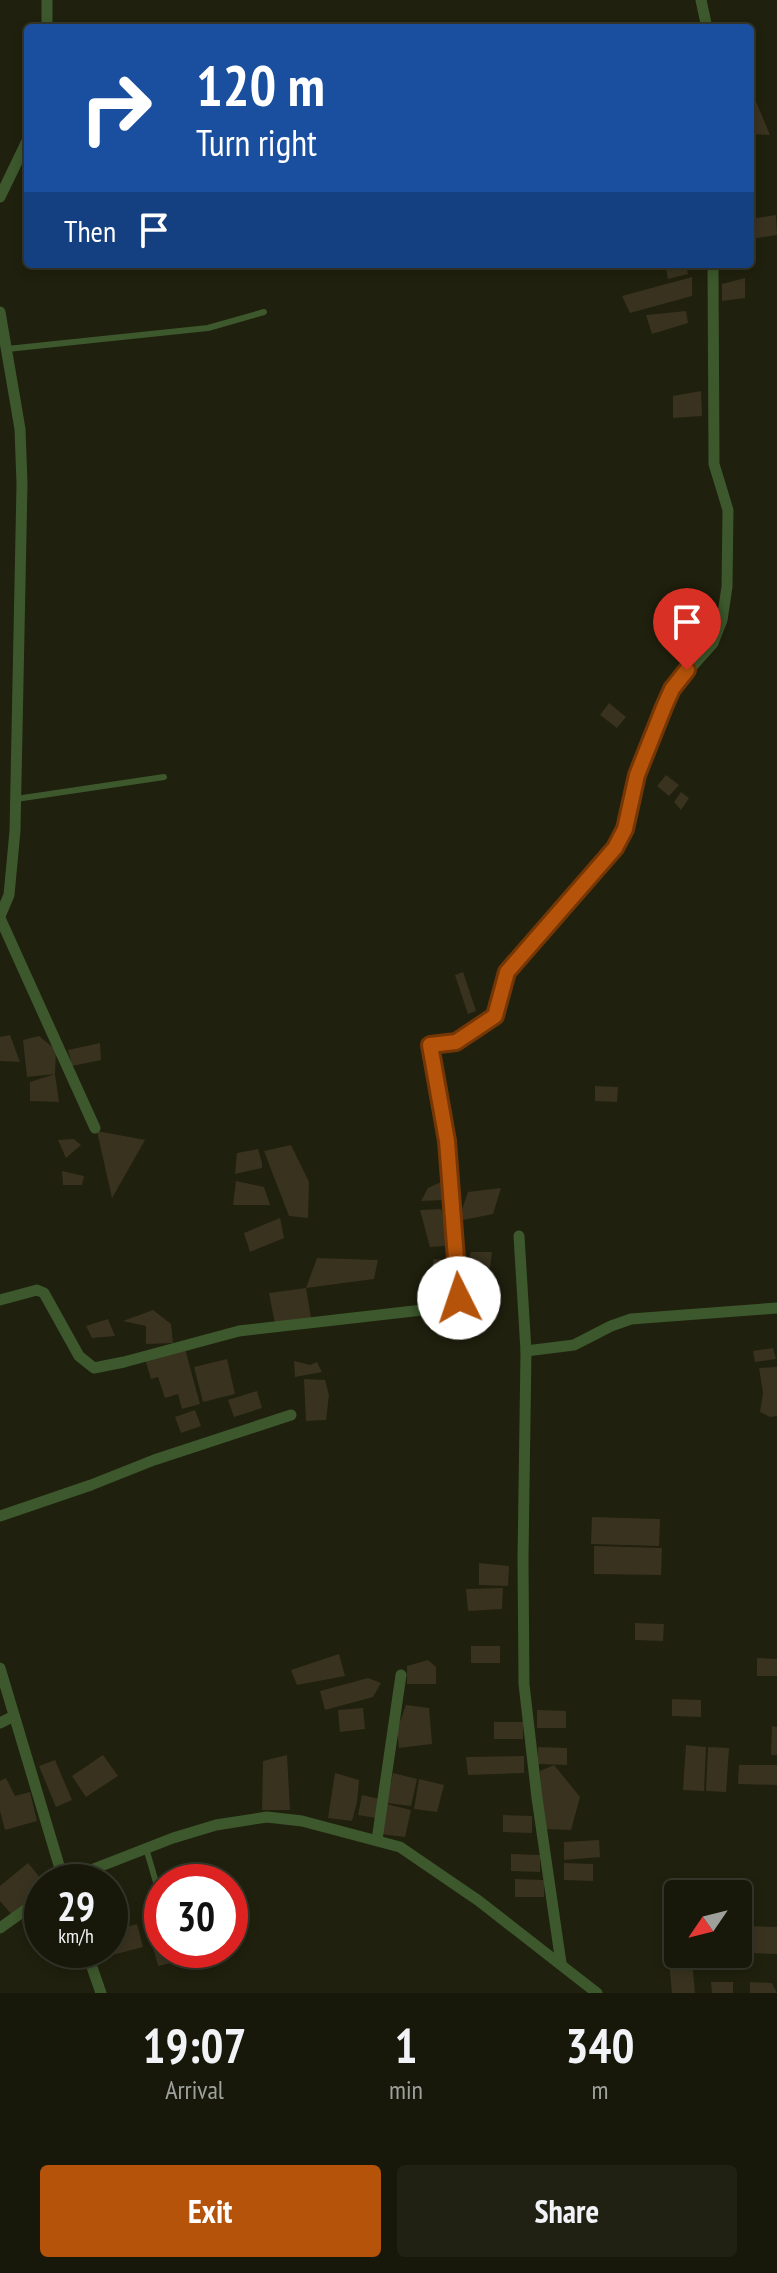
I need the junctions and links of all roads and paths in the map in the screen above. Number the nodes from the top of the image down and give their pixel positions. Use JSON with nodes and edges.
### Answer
{"nodes":[{"id":1,"x":47,"y":0,"type":"edge"},
{"id":2,"x":701,"y":0,"type":"edge"},
{"id":3,"x":47,"y":24,"type":"edge"},
{"id":4,"x":706,"y":24,"type":"edge"},
{"id":5,"x":24,"y":147,"type":"edge"},
{"id":6,"x":0,"y":197,"type":"edge"},
{"id":7,"x":713,"y":268,"type":"edge"},
{"id":8,"x":0,"y":312,"type":"edge"},
{"id":9,"x":264,"y":312,"type":"dead end"},
{"id":10,"x":7,"y":349,"type":"junction"},
{"id":11,"x":164,"y":777,"type":"dead end"},
{"id":12,"x":16,"y":799,"type":"junction"},
{"id":13,"x":0,"y":917,"type":"edge"},
{"id":14,"x":95,"y":1128,"type":"dead end"},
{"id":15,"x":519,"y":1236,"type":"dead end"},
{"id":16,"x":0,"y":1300,"type":"edge"},
{"id":17,"x":777,"y":1308,"type":"edge"},
{"id":18,"x":526,"y":1351,"type":"junction"},
{"id":19,"x":291,"y":1415,"type":"dead end"},
{"id":20,"x":0,"y":1516,"type":"edge"},
{"id":21,"x":0,"y":1668,"type":"edge"},
{"id":22,"x":401,"y":1675,"type":"dead end"},
{"id":23,"x":14,"y":1716,"type":"junction"},
{"id":24,"x":0,"y":1723,"type":"edge"},
{"id":25,"x":377,"y":1840,"type":"junction"},
{"id":26,"x":146,"y":1848,"type":"junction"},
{"id":27,"x":59,"y":1864,"type":"edge"},
{"id":28,"x":108,"y":1864,"type":"edge"},
{"id":29,"x":151,"y":1864,"type":"edge"},
{"id":30,"x":24,"y":1911,"type":"edge"},
{"id":31,"x":0,"y":1928,"type":"edge"},
{"id":32,"x":561,"y":1963,"type":"junction"},
{"id":33,"x":92,"y":1968,"type":"edge"},
{"id":34,"x":101,"y":1993,"type":"edge"},
{"id":35,"x":597,"y":1993,"type":"edge"}],
"edges":[{"from":1,"to":3,"type":"street"},
{"from":2,"to":4,"type":"street"},
{"from":5,"to":6,"type":"street"},
{"from":7,"to":16,"type":"street"},
{"from":8,"to":10,"type":"street"},
{"from":9,"to":10,"type":"lane"},
{"from":10,"to":12,"type":"street"},
{"from":11,"to":12,"type":"lane"},
{"from":12,"to":13,"type":"street"},
{"from":13,"to":14,"type":"street"},
{"from":15,"to":18,"type":"street"},
{"from":17,"to":18,"type":"street"},
{"from":18,"to":32,"type":"street"},
{"from":19,"to":20,"type":"street"},
{"from":21,"to":23,"type":"street"},
{"from":22,"to":25,"type":"street"},
{"from":23,"to":24,"type":"street"},
{"from":23,"to":27,"type":"street"},
{"from":25,"to":26,"type":"street"},
{"from":25,"to":32,"type":"street"},
{"from":26,"to":28,"type":"street"},
{"from":26,"to":29,"type":"lane"},
{"from":30,"to":31,"type":"street"},
{"from":32,"to":35,"type":"street"},
{"from":33,"to":34,"type":"street"}]}
